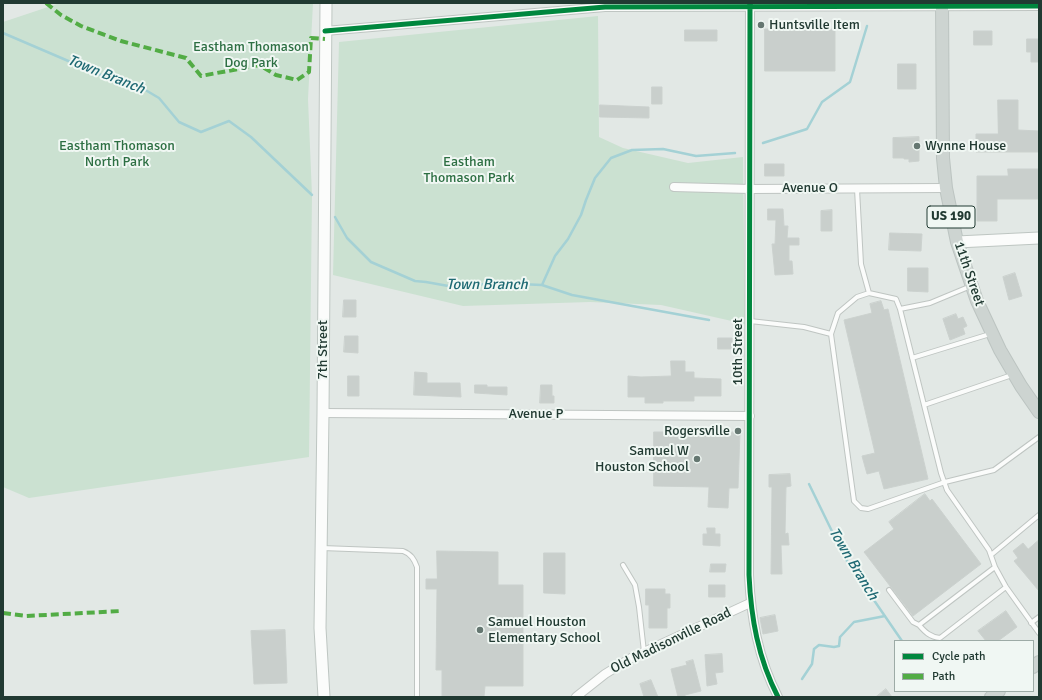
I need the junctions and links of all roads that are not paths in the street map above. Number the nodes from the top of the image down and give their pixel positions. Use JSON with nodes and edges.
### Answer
{"nodes":[{"id":1,"x":326,"y":3,"type":"edge"},
{"id":2,"x":605,"y":5,"type":"edge"},
{"id":3,"x":750,"y":5,"type":"edge"},
{"id":4,"x":874,"y":5,"type":"edge"},
{"id":5,"x":942,"y":5,"type":"edge"},
{"id":6,"x":1039,"y":6,"type":"edge"},
{"id":7,"x":325,"y":31,"type":"junction"},
{"id":8,"x":674,"y":188,"type":"dead end"},
{"id":9,"x":857,"y":188,"type":"junction"},
{"id":10,"x":946,"y":188,"type":"junction"},
{"id":11,"x":750,"y":189,"type":"junction"},
{"id":12,"x":1039,"y":238,"type":"edge"},
{"id":13,"x":957,"y":242,"type":"junction"},
{"id":14,"x":972,"y":286,"type":"junction"},
{"id":15,"x":869,"y":293,"type":"junction"},
{"id":16,"x":900,"y":309,"type":"junction"},
{"id":17,"x":750,"y":321,"type":"junction"},
{"id":18,"x":992,"y":333,"type":"junction"},
{"id":19,"x":831,"y":334,"type":"junction"},
{"id":20,"x":912,"y":358,"type":"junction"},
{"id":21,"x":1014,"y":374,"type":"junction"},
{"id":22,"x":924,"y":405,"type":"junction"},
{"id":23,"x":1039,"y":412,"type":"edge"},
{"id":24,"x":323,"y":413,"type":"junction"},
{"id":25,"x":750,"y":416,"type":"junction"},
{"id":26,"x":1039,"y":437,"type":"edge"},
{"id":27,"x":945,"y":482,"type":"junction"},
{"id":28,"x":1039,"y":515,"type":"edge"},
{"id":29,"x":321,"y":548,"type":"junction"},
{"id":30,"x":991,"y":555,"type":"junction"},
{"id":31,"x":623,"y":565,"type":"dead end"},
{"id":32,"x":995,"y":567,"type":"junction"},
{"id":33,"x":1006,"y":587,"type":"junction"},
{"id":34,"x":889,"y":590,"type":"dead end"},
{"id":35,"x":750,"y":603,"type":"junction"},
{"id":36,"x":1039,"y":617,"type":"edge"},
{"id":37,"x":1032,"y":623,"type":"junction"},
{"id":38,"x":919,"y":626,"type":"junction"},
{"id":39,"x":1039,"y":633,"type":"edge"},
{"id":40,"x":644,"y":653,"type":"junction"},
{"id":41,"x":324,"y":697,"type":"edge"},
{"id":42,"x":417,"y":697,"type":"edge"},
{"id":43,"x":576,"y":697,"type":"edge"},
{"id":44,"x":778,"y":697,"type":"edge"}],
"edges":[{"from":1,"to":7,"type":"street","name":"7th Street"},
{"from":2,"to":3,"type":"street"},
{"from":2,"to":7,"type":"street"},
{"from":3,"to":4,"type":"street"},
{"from":3,"to":11,"type":"street","name":"10th Street"},
{"from":4,"to":5,"type":"street"},
{"from":5,"to":6,"type":"street"},
{"from":5,"to":10,"type":"main road","name":"11th Street","number":"US 190"},
{"from":7,"to":24,"type":"street","name":"7th Street"},
{"from":8,"to":11,"type":"street","name":"Avenue O"},
{"from":9,"to":10,"type":"street","name":"Avenue O"},
{"from":9,"to":11,"type":"street","name":"Avenue O"},
{"from":9,"to":15,"type":"lane"},
{"from":10,"to":13,"type":"main road","name":"11th Street","number":"US 190"},
{"from":11,"to":17,"type":"street","name":"10th Street"},
{"from":12,"to":13,"type":"street"},
{"from":13,"to":14,"type":"main road","name":"11th Street","number":"US 190"},
{"from":14,"to":16,"type":"lane"},
{"from":14,"to":18,"type":"main road","name":"11th Street","number":"US 190"},
{"from":15,"to":16,"type":"lane"},
{"from":15,"to":19,"type":"lane"},
{"from":16,"to":20,"type":"lane"},
{"from":17,"to":19,"type":"lane"},
{"from":17,"to":25,"type":"street","name":"10th Street"},
{"from":18,"to":20,"type":"lane"},
{"from":18,"to":21,"type":"main road","name":"11th Street","number":"US 190"},
{"from":19,"to":27,"type":"lane"},
{"from":20,"to":22,"type":"lane"},
{"from":21,"to":22,"type":"lane"},
{"from":21,"to":23,"type":"main road","name":"11th Street","number":"US 190"},
{"from":22,"to":27,"type":"lane"},
{"from":24,"to":25,"type":"street","name":"Avenue P"},
{"from":24,"to":29,"type":"street","name":"7th Street"},
{"from":25,"to":35,"type":"street","name":"10th Street"},
{"from":26,"to":27,"type":"lane"},
{"from":27,"to":30,"type":"lane"},
{"from":28,"to":30,"type":"lane"},
{"from":29,"to":41,"type":"street","name":"7th Street"},
{"from":29,"to":42,"type":"lane"},
{"from":30,"to":32,"type":"lane"},
{"from":31,"to":40,"type":"lane"},
{"from":32,"to":33,"type":"lane"},
{"from":32,"to":38,"type":"lane"},
{"from":33,"to":37,"type":"lane"},
{"from":33,"to":38,"type":"lane"},
{"from":34,"to":38,"type":"lane"},
{"from":35,"to":40,"type":"street","name":"Old Madisonville Road"},
{"from":35,"to":44,"type":"street","name":"10th Street"},
{"from":36,"to":37,"type":"lane"},
{"from":37,"to":39,"type":"lane"},
{"from":40,"to":43,"type":"street","name":"Old Madisonville Road"}]}
